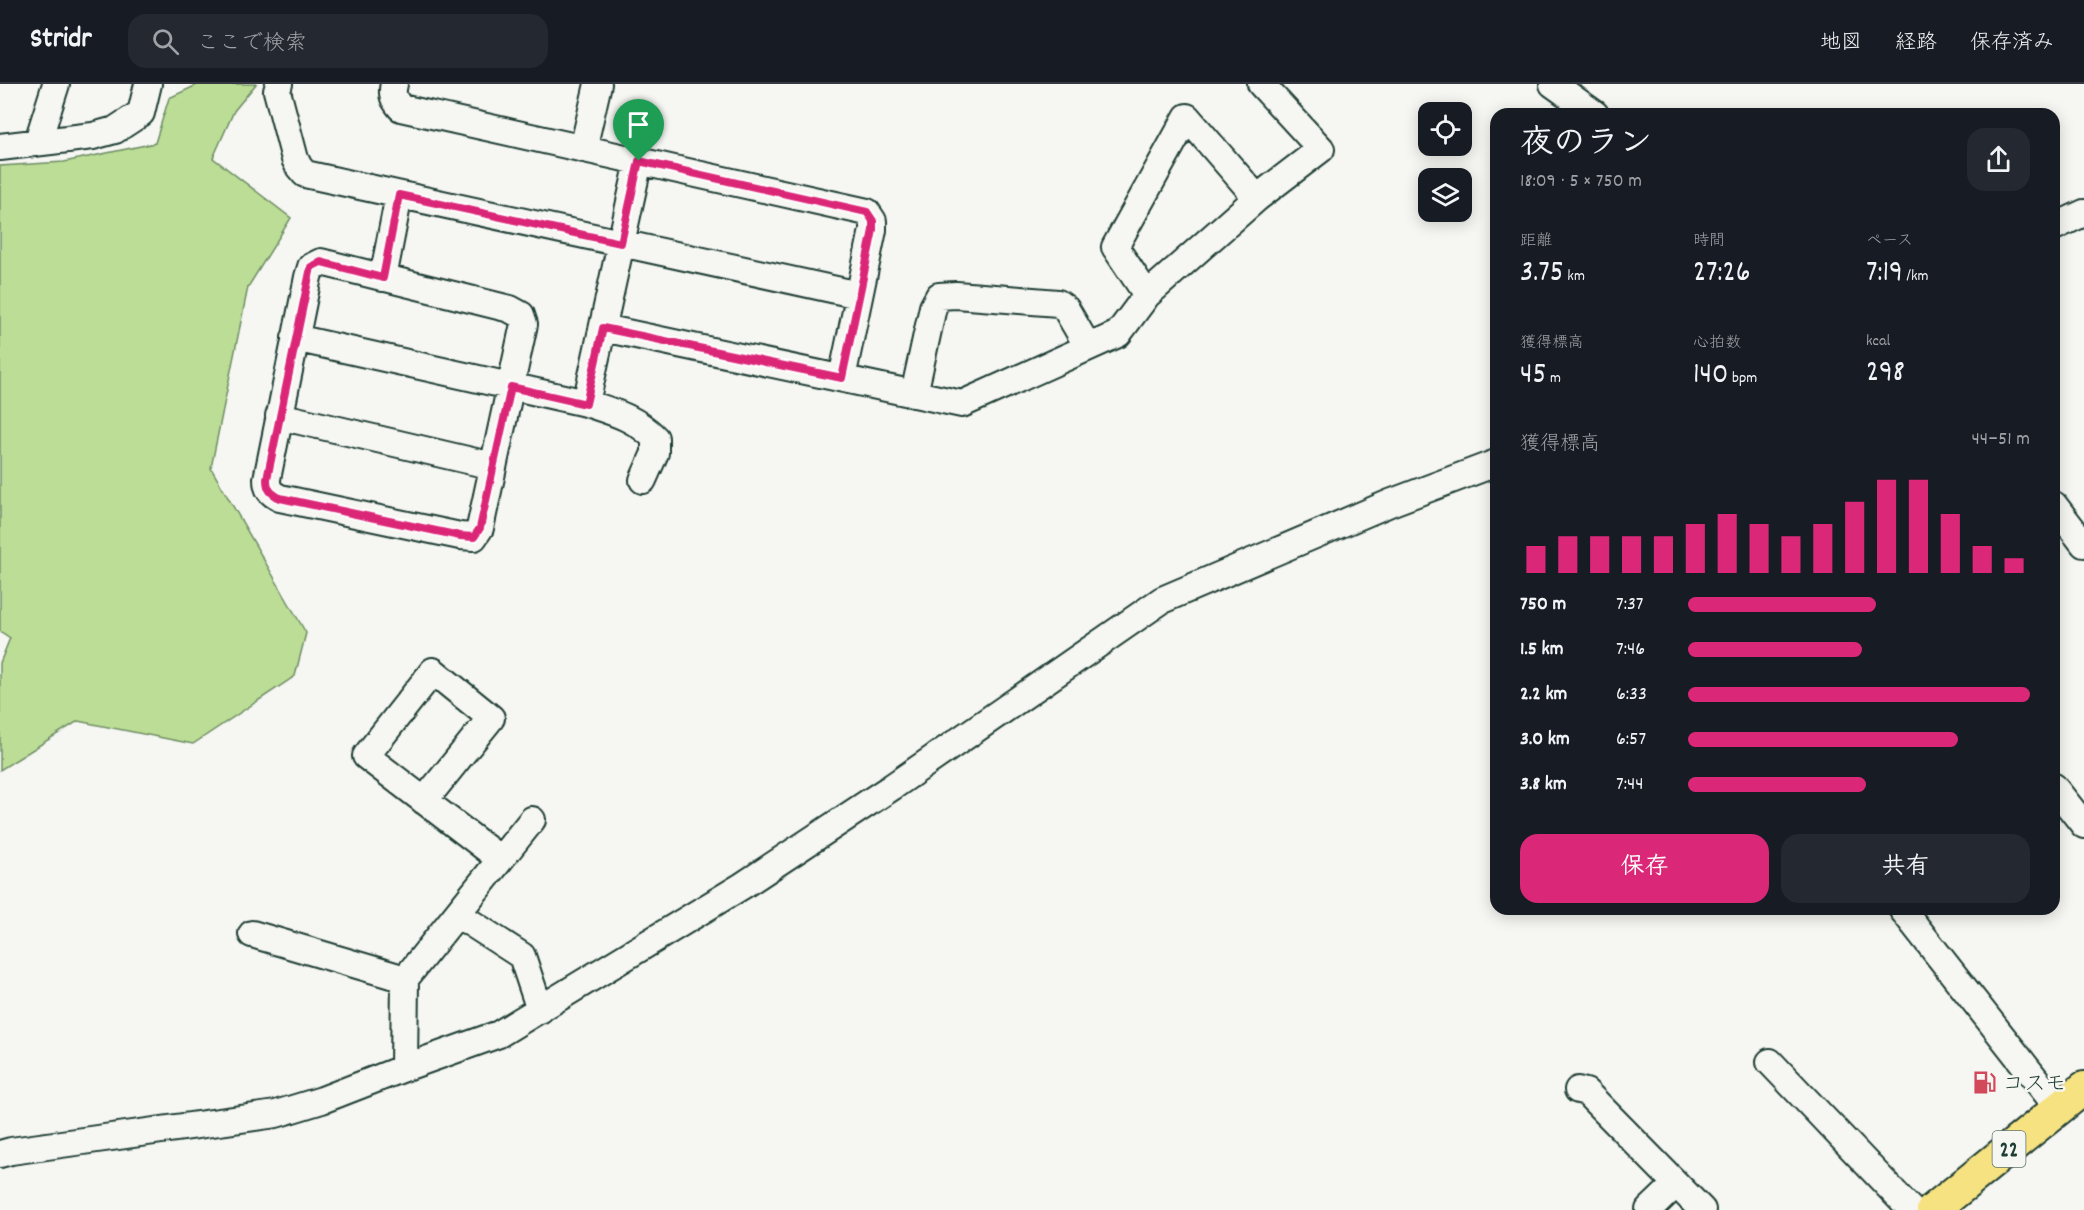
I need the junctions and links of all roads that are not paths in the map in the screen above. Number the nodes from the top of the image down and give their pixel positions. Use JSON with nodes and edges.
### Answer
{"nodes":[{"id":1,"x":56,"y":84,"type":"edge"},
{"id":2,"x":148,"y":84,"type":"edge"},
{"id":3,"x":279,"y":84,"type":"edge"},
{"id":4,"x":394,"y":84,"type":"edge"},
{"id":5,"x":598,"y":84,"type":"edge"},
{"id":6,"x":1261,"y":84,"type":"edge"},
{"id":7,"x":1553,"y":84,"type":"edge"},
{"id":8,"x":1587,"y":108,"type":"edge"},
{"id":9,"x":38,"y":141,"type":"junction"},
{"id":10,"x":0,"y":147,"type":"edge"},
{"id":11,"x":583,"y":149,"type":"junction"},
{"id":12,"x":639,"y":161,"type":"junction"},
{"id":13,"x":399,"y":195,"type":"junction"},
{"id":14,"x":1257,"y":198,"type":"junction"},
{"id":15,"x":2084,"y":213,"type":"edge"},
{"id":16,"x":2060,"y":224,"type":"edge"},
{"id":17,"x":621,"y":243,"type":"junction"},
{"id":18,"x":383,"y":278,"type":"junction"},
{"id":19,"x":1148,"y":295,"type":"junction"},
{"id":20,"x":860,"y":296,"type":"junction"},
{"id":21,"x":603,"y":328,"type":"junction"},
{"id":22,"x":296,"y":338,"type":"junction"},
{"id":23,"x":1088,"y":347,"type":"junction"},
{"id":24,"x":842,"y":378,"type":"junction"},
{"id":25,"x":511,"y":387,"type":"junction"},
{"id":26,"x":914,"y":394,"type":"junction"},
{"id":27,"x":586,"y":404,"type":"junction"},
{"id":28,"x":279,"y":416,"type":"junction"},
{"id":29,"x":1490,"y":465,"type":"edge"},
{"id":30,"x":494,"y":466,"type":"junction"},
{"id":31,"x":643,"y":480,"type":"dead end"},
{"id":32,"x":2060,"y":513,"type":"edge"},
{"id":33,"x":2084,"y":544,"type":"edge"},
{"id":34,"x":2060,"y":795,"type":"edge"},
{"id":35,"x":424,"y":801,"type":"junction"},
{"id":36,"x":532,"y":820,"type":"dead end"},
{"id":37,"x":2084,"y":825,"type":"edge"},
{"id":38,"x":500,"y":860,"type":"junction"},
{"id":39,"x":457,"y":914,"type":"junction"},
{"id":40,"x":1907,"y":915,"type":"edge"},
{"id":41,"x":252,"y":934,"type":"dead end"},
{"id":42,"x":405,"y":979,"type":"junction"},
{"id":43,"x":540,"y":1010,"type":"junction"},
{"id":44,"x":1770,"y":1062,"type":"dead end"},
{"id":45,"x":404,"y":1068,"type":"junction"},
{"id":46,"x":2084,"y":1088,"type":"edge"},
{"id":47,"x":1578,"y":1090,"type":"dead end"},
{"id":48,"x":2059,"y":1109,"type":"junction"},
{"id":49,"x":0,"y":1154,"type":"edge"},
{"id":50,"x":1676,"y":1184,"type":"junction"},
{"id":51,"x":1649,"y":1210,"type":"edge"},
{"id":52,"x":1702,"y":1210,"type":"edge"},
{"id":53,"x":1911,"y":1210,"type":"edge"},
{"id":54,"x":1933,"y":1210,"type":"edge"}],
"edges":[{"from":1,"to":9,"type":"street"},
{"from":2,"to":9,"type":"street"},
{"from":3,"to":13,"type":"street"},
{"from":4,"to":11,"type":"street"},
{"from":5,"to":11,"type":"street"},
{"from":6,"to":14,"type":"street"},
{"from":7,"to":8,"type":"street"},
{"from":9,"to":10,"type":"street"},
{"from":11,"to":12,"type":"street"},
{"from":12,"to":17,"type":"street"},
{"from":12,"to":20,"type":"street"},
{"from":13,"to":17,"type":"street"},
{"from":13,"to":18,"type":"street"},
{"from":14,"to":19,"type":"street"},
{"from":14,"to":19,"type":"street"},
{"from":15,"to":16,"type":"street"},
{"from":17,"to":20,"type":"street"},
{"from":17,"to":21,"type":"street"},
{"from":18,"to":22,"type":"street"},
{"from":18,"to":25,"type":"street"},
{"from":19,"to":23,"type":"street"},
{"from":20,"to":24,"type":"street"},
{"from":21,"to":24,"type":"street"},
{"from":21,"to":27,"type":"street"},
{"from":22,"to":25,"type":"street"},
{"from":22,"to":28,"type":"street"},
{"from":23,"to":26,"type":"street"},
{"from":23,"to":26,"type":"street"},
{"from":24,"to":26,"type":"street"},
{"from":25,"to":27,"type":"street"},
{"from":25,"to":30,"type":"street"},
{"from":27,"to":31,"type":"street"},
{"from":28,"to":30,"type":"street"},
{"from":28,"to":30,"type":"street"},
{"from":29,"to":43,"type":"street"},
{"from":32,"to":33,"type":"street"},
{"from":34,"to":37,"type":"street"},
{"from":35,"to":35,"type":"street"},
{"from":35,"to":38,"type":"street"},
{"from":36,"to":38,"type":"street"},
{"from":38,"to":39,"type":"street"},
{"from":39,"to":42,"type":"street"},
{"from":39,"to":43,"type":"street"},
{"from":40,"to":48,"type":"street"},
{"from":41,"to":42,"type":"street"},
{"from":42,"to":45,"type":"street"},
{"from":43,"to":45,"type":"street"},
{"from":44,"to":53,"type":"street"},
{"from":45,"to":49,"type":"street"},
{"from":46,"to":48,"type":"main road","number":"22"},
{"from":47,"to":50,"type":"street"},
{"from":48,"to":54,"type":"main road","number":"22"},
{"from":50,"to":51,"type":"street"},
{"from":50,"to":52,"type":"street"}]}
